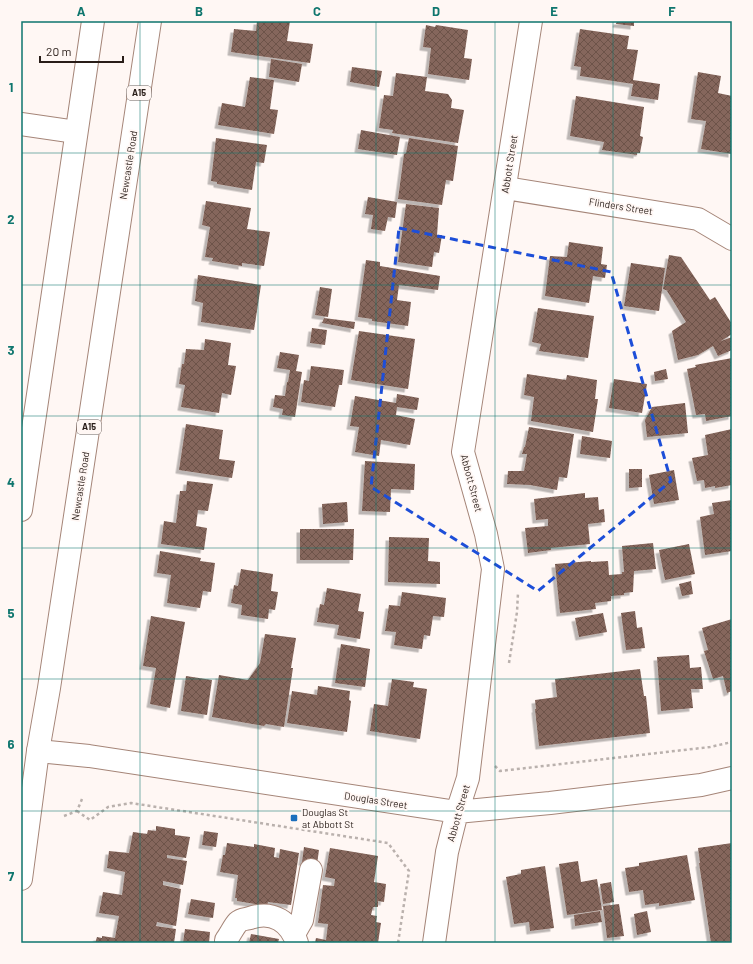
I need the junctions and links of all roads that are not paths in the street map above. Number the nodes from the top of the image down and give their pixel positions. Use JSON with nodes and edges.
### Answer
{"nodes":[{"id":1,"x":93,"y":21,"type":"edge"},
{"id":2,"x":150,"y":21,"type":"edge"},
{"id":3,"x":531,"y":21,"type":"edge"},
{"id":4,"x":21,"y":124,"type":"edge"},
{"id":5,"x":76,"y":132,"type":"junction"},
{"id":6,"x":505,"y":188,"type":"junction"},
{"id":7,"x":732,"y":239,"type":"edge"},
{"id":8,"x":21,"y":510,"type":"edge"},
{"id":9,"x":30,"y":750,"type":"edge"},
{"id":10,"x":732,"y":778,"type":"edge"},
{"id":11,"x":457,"y":812,"type":"junction"},
{"id":12,"x":311,"y":870,"type":"dead end"},
{"id":13,"x":21,"y":879,"type":"edge"},
{"id":14,"x":295,"y":938,"type":"edge"},
{"id":15,"x":226,"y":943,"type":"edge"},
{"id":16,"x":434,"y":943,"type":"edge"}],
"edges":[{"from":1,"to":5,"type":"main road"},
{"from":2,"to":9,"type":"main road","name":"Newcastle Road","number":"A15"},
{"from":3,"to":6,"type":"main road","name":"Abbott Street"},
{"from":4,"to":5,"type":"main road"},
{"from":5,"to":8,"type":"main road"},
{"from":6,"to":7,"type":"main road","name":"Flinders Street"},
{"from":6,"to":11,"type":"main road","name":"Abbott Street"},
{"from":9,"to":11,"type":"main road","name":"Douglas Street"},
{"from":9,"to":13,"type":"main road","name":"Newcastle Road","number":"A15"},
{"from":10,"to":11,"type":"main road","name":"Douglas Street"},
{"from":11,"to":16,"type":"main road","name":"Abbott Street"},
{"from":12,"to":14,"type":"main road"},
{"from":14,"to":15,"type":"main road"}]}
